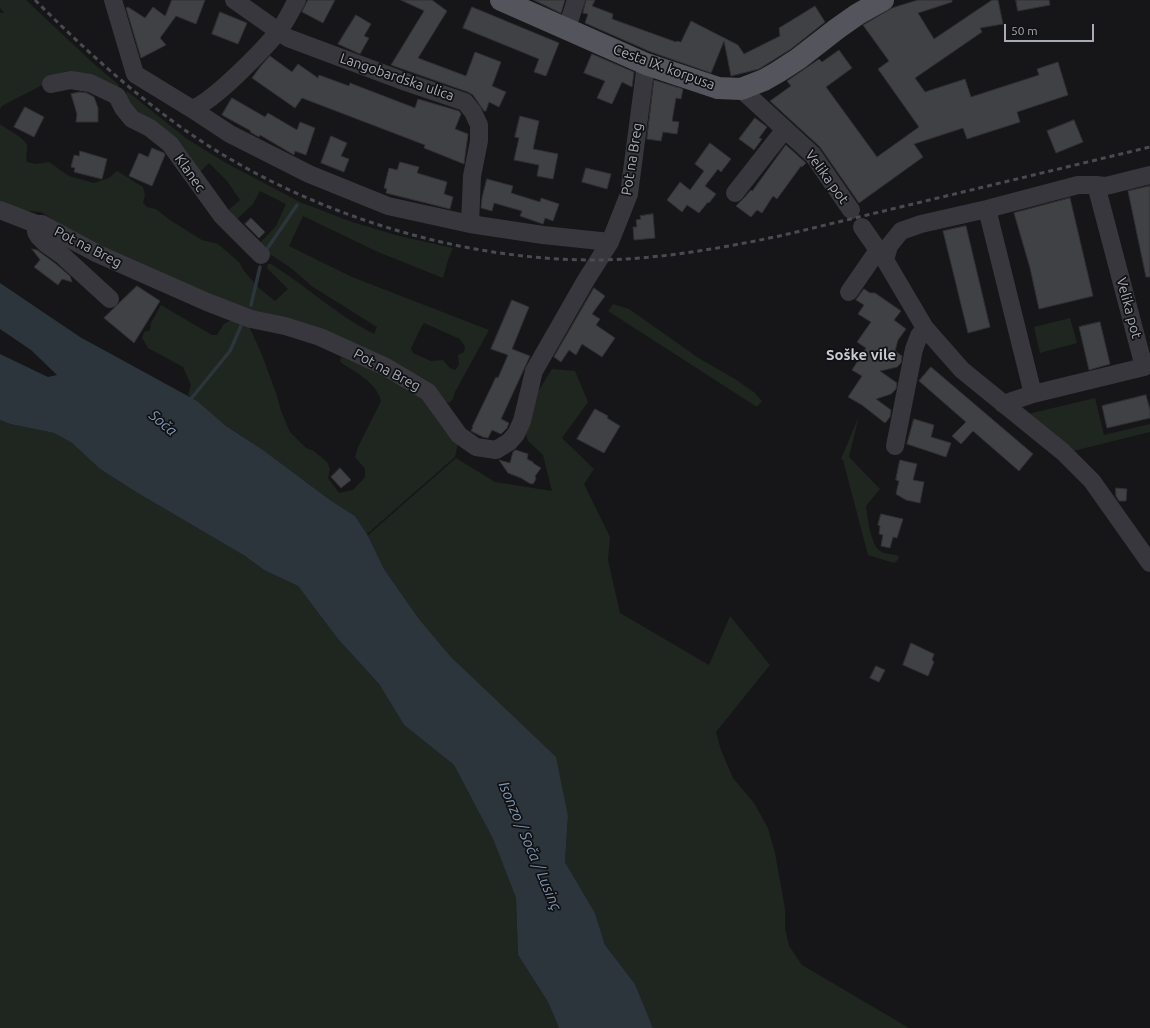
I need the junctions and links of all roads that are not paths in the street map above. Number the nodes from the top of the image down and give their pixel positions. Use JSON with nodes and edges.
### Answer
{"nodes":[{"id":1,"x":113,"y":0,"type":"edge"},
{"id":2,"x":234,"y":0,"type":"edge"},
{"id":3,"x":297,"y":0,"type":"edge"},
{"id":4,"x":501,"y":0,"type":"edge"},
{"id":5,"x":576,"y":0,"type":"edge"},
{"id":6,"x":874,"y":2,"type":"edge"},
{"id":7,"x":567,"y":28,"type":"junction"},
{"id":8,"x":279,"y":31,"type":"junction"},
{"id":9,"x":646,"y":64,"type":"junction"},
{"id":10,"x":135,"y":74,"type":"junction"},
{"id":11,"x":52,"y":84,"type":"dead end"},
{"id":12,"x":741,"y":89,"type":"junction"},
{"id":13,"x":116,"y":96,"type":"junction"},
{"id":14,"x":192,"y":109,"type":"junction"},
{"id":15,"x":785,"y":129,"type":"junction"},
{"id":16,"x":1150,"y":175,"type":"edge"},
{"id":17,"x":1096,"y":185,"type":"junction"},
{"id":18,"x":735,"y":192,"type":"dead end"},
{"id":19,"x":987,"y":209,"type":"junction"},
{"id":20,"x":0,"y":210,"type":"edge"},
{"id":21,"x":851,"y":210,"type":"dead end"},
{"id":22,"x":36,"y":224,"type":"junction"},
{"id":23,"x":470,"y":224,"type":"junction"},
{"id":24,"x":862,"y":227,"type":"dead end"},
{"id":25,"x":610,"y":242,"type":"junction"},
{"id":26,"x":261,"y":255,"type":"dead end"},
{"id":27,"x":881,"y":255,"type":"junction"},
{"id":28,"x":849,"y":292,"type":"dead end"},
{"id":29,"x":110,"y":299,"type":"dead end"},
{"id":30,"x":925,"y":328,"type":"junction"},
{"id":31,"x":1033,"y":394,"type":"junction"},
{"id":32,"x":1003,"y":404,"type":"junction"},
{"id":33,"x":895,"y":446,"type":"dead end"},
{"id":34,"x":1150,"y":563,"type":"edge"}],
"edges":[{"from":1,"to":10,"type":"street"},
{"from":2,"to":8,"type":"street"},
{"from":3,"to":8,"type":"street"},
{"from":4,"to":7,"type":"main road","name":"Cesta IX. korpusa"},
{"from":5,"to":7,"type":"street"},
{"from":6,"to":12,"type":"main road","name":"Cesta IX. korpusa"},
{"from":7,"to":9,"type":"main road","name":"Cesta IX. korpusa"},
{"from":8,"to":14,"type":"street"},
{"from":8,"to":23,"type":"street","name":"Langobardska ulica"},
{"from":9,"to":12,"type":"main road","name":"Cesta IX. korpusa"},
{"from":9,"to":25,"type":"street","name":"Pot na Breg"},
{"from":10,"to":13,"type":"street"},
{"from":10,"to":14,"type":"street"},
{"from":11,"to":13,"type":"street","name":"Klanec"},
{"from":12,"to":15,"type":"street","name":"Velika pot"},
{"from":13,"to":26,"type":"street","name":"Klanec"},
{"from":14,"to":23,"type":"street"},
{"from":15,"to":18,"type":"street"},
{"from":15,"to":21,"type":"street","name":"Velika pot"},
{"from":16,"to":17,"type":"street"},
{"from":17,"to":19,"type":"street"},
{"from":17,"to":31,"type":"street","name":"Velika pot"},
{"from":19,"to":27,"type":"street"},
{"from":19,"to":31,"type":"street"},
{"from":20,"to":22,"type":"street","name":"Pot na Breg"},
{"from":22,"to":25,"type":"street","name":"Pot na Breg"},
{"from":22,"to":29,"type":"street"},
{"from":23,"to":25,"type":"street"},
{"from":24,"to":27,"type":"street"},
{"from":27,"to":28,"type":"street"},
{"from":27,"to":30,"type":"street"},
{"from":30,"to":32,"type":"street"},
{"from":30,"to":33,"type":"street"},
{"from":31,"to":32,"type":"street","name":"Velika pot"},
{"from":32,"to":34,"type":"street"}]}
